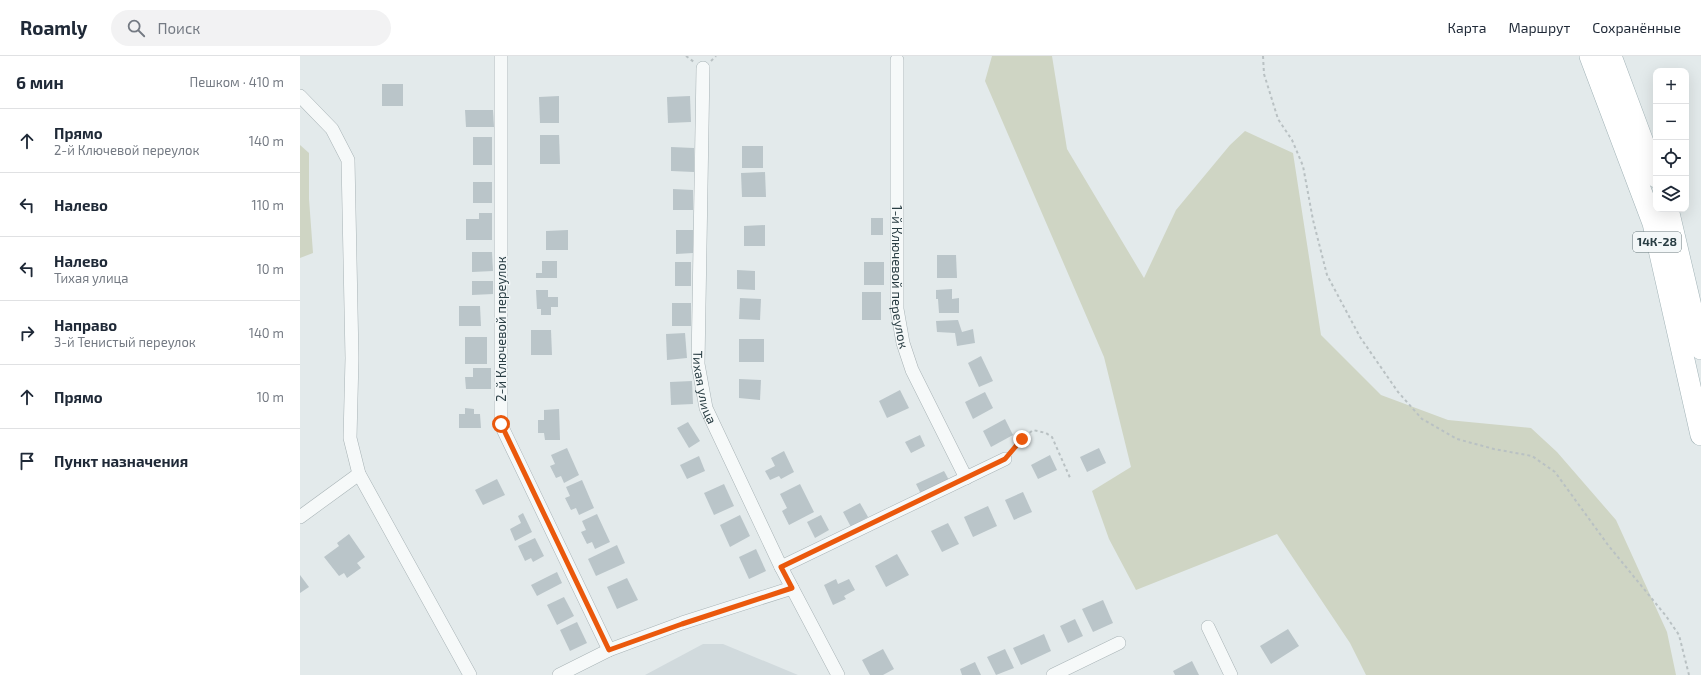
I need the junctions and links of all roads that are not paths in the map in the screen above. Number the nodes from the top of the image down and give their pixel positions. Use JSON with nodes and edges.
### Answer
{"nodes":[{"id":1,"x":501,"y":56,"type":"edge"},
{"id":2,"x":1590,"y":56,"type":"edge"},
{"id":3,"x":1611,"y":56,"type":"edge"},
{"id":4,"x":897,"y":60,"type":"dead end"},
{"id":5,"x":703,"y":68,"type":"dead end"},
{"id":6,"x":300,"y":96,"type":"edge"},
{"id":7,"x":1656,"y":176,"type":"edge"},
{"id":8,"x":1669,"y":212,"type":"edge"},
{"id":9,"x":1701,"y":349,"type":"edge"},
{"id":10,"x":1701,"y":436,"type":"edge"},
{"id":11,"x":1005,"y":459,"type":"road end"},
{"id":12,"x":359,"y":474,"type":"junction"},
{"id":13,"x":966,"y":478,"type":"junction"},
{"id":14,"x":300,"y":517,"type":"edge"},
{"id":15,"x":781,"y":567,"type":"junction"},
{"id":16,"x":792,"y":588,"type":"junction"},
{"id":17,"x":1208,"y":627,"type":"dead end"},
{"id":18,"x":1119,"y":643,"type":"dead end"},
{"id":19,"x":609,"y":650,"type":"junction"},
{"id":20,"x":470,"y":675,"type":"edge"},
{"id":21,"x":559,"y":675,"type":"edge"},
{"id":22,"x":838,"y":675,"type":"edge"},
{"id":23,"x":1053,"y":675,"type":"edge"},
{"id":24,"x":1231,"y":675,"type":"edge"}],
"edges":[{"from":1,"to":19,"type":"street","name":"2-й Ключевой переулок"},
{"from":2,"to":10,"type":"main road","number":"14К-28"},
{"from":3,"to":7,"type":"main road"},
{"from":4,"to":13,"type":"street","name":"1-й Ключевой переулок"},
{"from":5,"to":15,"type":"street","name":"Тихая улица"},
{"from":6,"to":12,"type":"street"},
{"from":8,"to":9,"type":"main road","number":"14К-28"},
{"from":11,"to":13,"type":"street"},
{"from":12,"to":14,"type":"street"},
{"from":12,"to":20,"type":"street"},
{"from":13,"to":15,"type":"street"},
{"from":15,"to":16,"type":"street","name":"Тихая улица"},
{"from":16,"to":19,"type":"street"},
{"from":16,"to":22,"type":"street","name":"Тихая улица"},
{"from":17,"to":24,"type":"street"},
{"from":18,"to":23,"type":"street"},
{"from":19,"to":21,"type":"street"}]}
